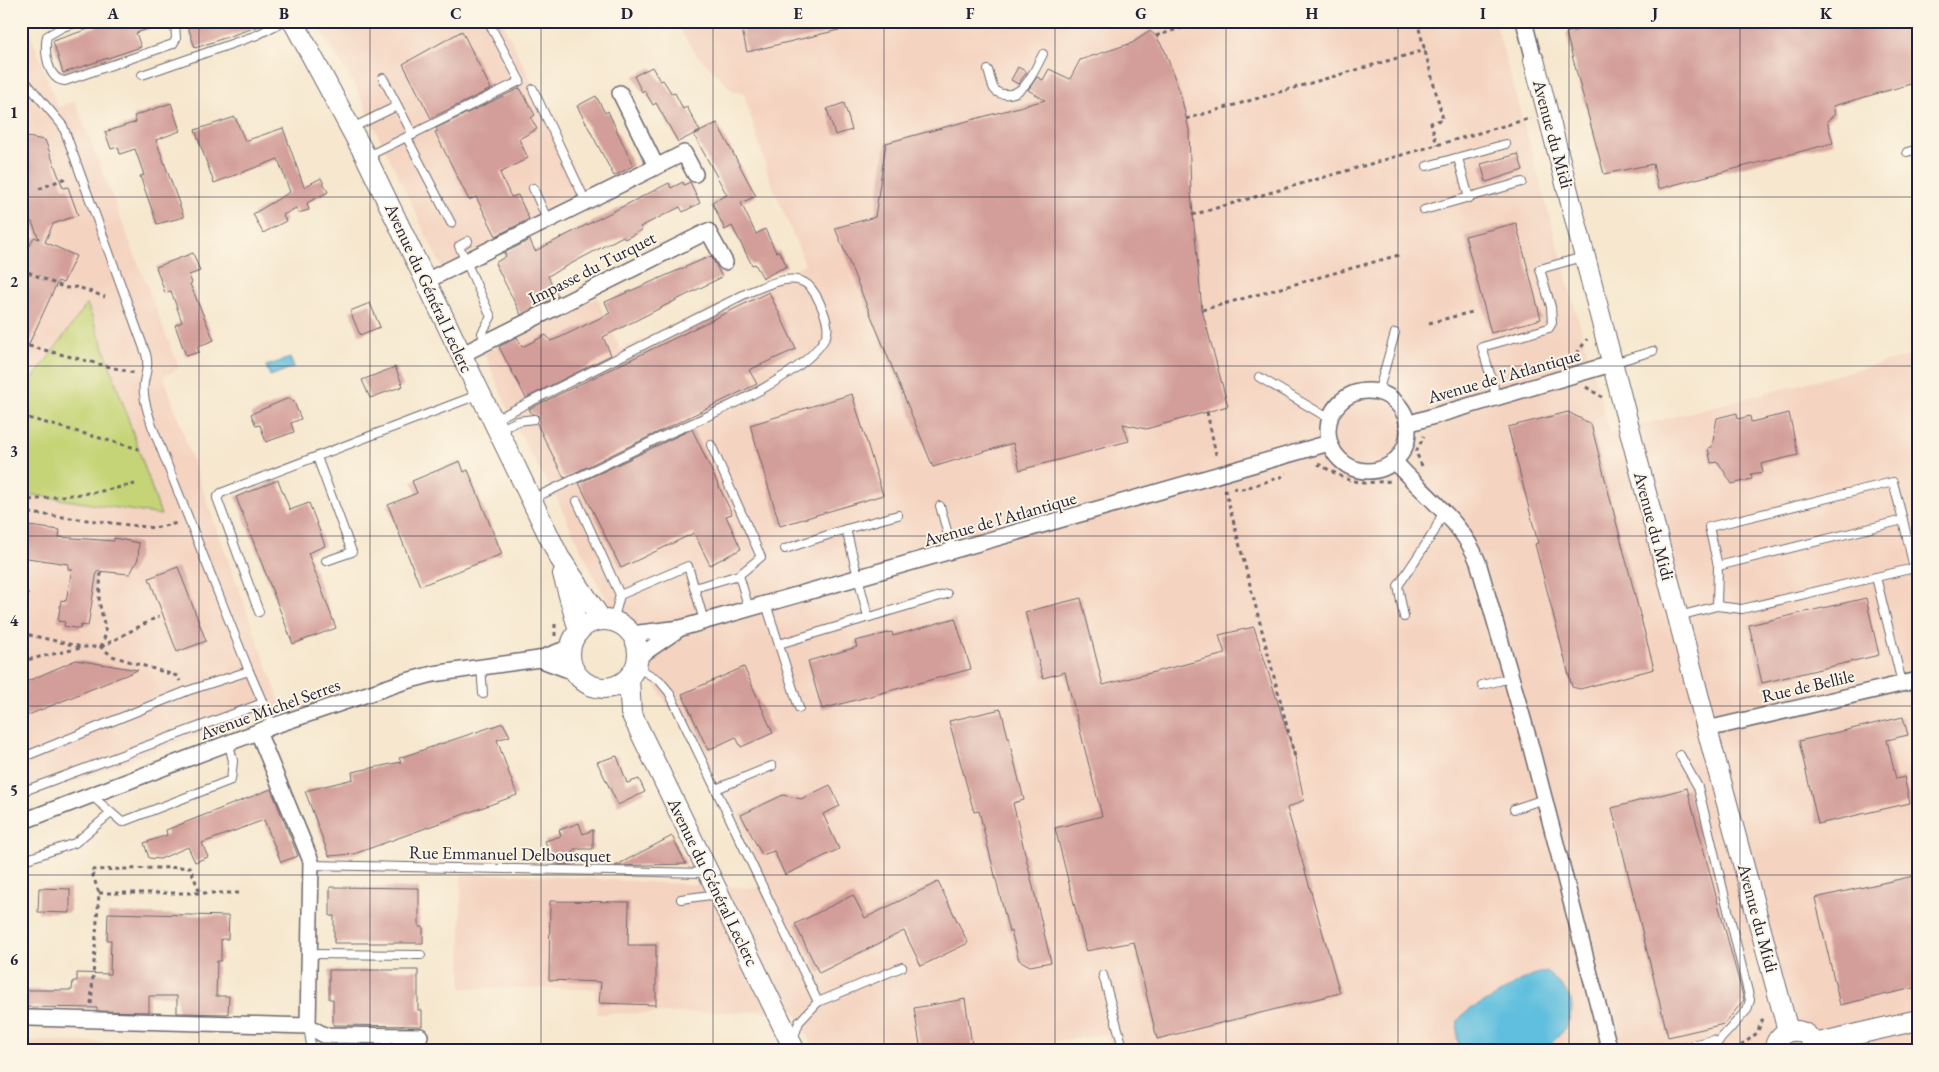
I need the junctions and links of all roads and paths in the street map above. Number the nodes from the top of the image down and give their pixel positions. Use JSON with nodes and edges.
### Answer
{"nodes":[{"id":1,"x":81,"y":21,"type":"edge"},
{"id":2,"x":175,"y":21,"type":"edge"},
{"id":3,"x":284,"y":21,"type":"edge"},
{"id":4,"x":293,"y":21,"type":"edge"},
{"id":5,"x":1204,"y":21,"type":"edge"},
{"id":6,"x":1417,"y":21,"type":"edge"},
{"id":7,"x":1524,"y":21,"type":"edge"},
{"id":8,"x":491,"y":27,"type":"dead end"},
{"id":9,"x":1156,"y":36,"type":"dead end"},
{"id":10,"x":1424,"y":50,"type":"junction"},
{"id":11,"x":1043,"y":54,"type":"dead end"},
{"id":12,"x":1534,"y":60,"type":"joint"},
{"id":13,"x":988,"y":70,"type":"dead end"},
{"id":14,"x":21,"y":73,"type":"edge"},
{"id":15,"x":142,"y":75,"type":"dead end"},
{"id":16,"x":382,"y":78,"type":"dead end"},
{"id":17,"x":533,"y":89,"type":"dead end"},
{"id":18,"x":620,"y":93,"type":"dead end"},
{"id":19,"x":397,"y":106,"type":"junction"},
{"id":20,"x":1537,"y":116,"type":"dead end"},
{"id":21,"x":1186,"y":119,"type":"dead end"},
{"id":22,"x":351,"y":128,"type":"junction"},
{"id":23,"x":410,"y":136,"type":"junction"},
{"id":24,"x":1506,"y":144,"type":"dead end"},
{"id":25,"x":1437,"y":145,"type":"junction"},
{"id":26,"x":1918,"y":149,"type":"edge"},
{"id":27,"x":1907,"y":152,"type":"dead end"},
{"id":28,"x":366,"y":157,"type":"junction"},
{"id":29,"x":1458,"y":158,"type":"junction"},
{"id":30,"x":656,"y":166,"type":"junction"},
{"id":31,"x":1427,"y":166,"type":"dead end"},
{"id":32,"x":695,"y":174,"type":"dead end"},
{"id":33,"x":63,"y":179,"type":"dead end"},
{"id":34,"x":1522,"y":182,"type":"dead end"},
{"id":35,"x":533,"y":188,"type":"dead end"},
{"id":36,"x":39,"y":189,"type":"dead end"},
{"id":37,"x":1469,"y":198,"type":"junction"},
{"id":38,"x":586,"y":202,"type":"junction"},
{"id":39,"x":1424,"y":210,"type":"dead end"},
{"id":40,"x":1192,"y":215,"type":"dead end"},
{"id":41,"x":548,"y":222,"type":"junction"},
{"id":42,"x":451,"y":223,"type":"dead end"},
{"id":43,"x":468,"y":241,"type":"dead end"},
{"id":44,"x":1399,"y":255,"type":"dead end"},
{"id":45,"x":1584,"y":257,"type":"junction"},
{"id":46,"x":464,"y":262,"type":"junction"},
{"id":47,"x":725,"y":262,"type":"dead end"},
{"id":48,"x":21,"y":269,"type":"edge"},
{"id":49,"x":426,"y":282,"type":"junction"},
{"id":50,"x":105,"y":297,"type":"dead end"},
{"id":51,"x":1202,"y":310,"type":"dead end"},
{"id":52,"x":1472,"y":312,"type":"dead end"},
{"id":53,"x":1429,"y":323,"type":"dead end"},
{"id":54,"x":1395,"y":333,"type":"dead end"},
{"id":55,"x":485,"y":343,"type":"junction"},
{"id":56,"x":21,"y":344,"type":"edge"},
{"id":57,"x":1653,"y":351,"type":"dead end"},
{"id":58,"x":461,"y":355,"type":"junction"},
{"id":59,"x":1612,"y":364,"type":"junction"},
{"id":60,"x":127,"y":370,"type":"dead end"},
{"id":61,"x":1259,"y":377,"type":"dead end"},
{"id":62,"x":1378,"y":393,"type":"junction"},
{"id":63,"x":480,"y":394,"type":"junction"},
{"id":64,"x":1496,"y":398,"type":"junction"},
{"id":65,"x":1207,"y":412,"type":"dead end"},
{"id":66,"x":21,"y":416,"type":"edge"},
{"id":67,"x":534,"y":419,"type":"dead end"},
{"id":68,"x":1330,"y":419,"type":"junction"},
{"id":69,"x":1407,"y":424,"type":"junction"},
{"id":70,"x":494,"y":426,"type":"junction"},
{"id":71,"x":1329,"y":443,"type":"junction"},
{"id":72,"x":711,"y":445,"type":"dead end"},
{"id":73,"x":139,"y":449,"type":"dead end"},
{"id":74,"x":1216,"y":456,"type":"dead end"},
{"id":75,"x":318,"y":457,"type":"junction"},
{"id":76,"x":1394,"y":461,"type":"junction"},
{"id":77,"x":1221,"y":474,"type":"junction"},
{"id":78,"x":134,"y":484,"type":"dead end"},
{"id":79,"x":530,"y":500,"type":"junction"},
{"id":80,"x":21,"y":501,"type":"edge"},
{"id":81,"x":577,"y":501,"type":"dead end"},
{"id":82,"x":940,"y":506,"type":"dead end"},
{"id":83,"x":21,"y":512,"type":"edge"},
{"id":84,"x":1443,"y":512,"type":"junction"},
{"id":85,"x":898,"y":515,"type":"dead end"},
{"id":86,"x":1903,"y":520,"type":"junction"},
{"id":87,"x":188,"y":521,"type":"junction"},
{"id":88,"x":846,"y":529,"type":"junction"},
{"id":89,"x":784,"y":549,"type":"dead end"},
{"id":90,"x":953,"y":552,"type":"junction"},
{"id":91,"x":559,"y":558,"type":"junction"},
{"id":92,"x":326,"y":561,"type":"dead end"},
{"id":93,"x":1718,"y":566,"type":"junction"},
{"id":94,"x":101,"y":572,"type":"dead end"},
{"id":95,"x":739,"y":574,"type":"junction"},
{"id":96,"x":1876,"y":577,"type":"junction"},
{"id":97,"x":857,"y":579,"type":"junction"},
{"id":98,"x":694,"y":588,"type":"junction"},
{"id":99,"x":28,"y":593,"type":"dead end"},
{"id":100,"x":946,"y":594,"type":"dead end"},
{"id":101,"x":620,"y":595,"type":"junction"},
{"id":102,"x":21,"y":600,"type":"edge"},
{"id":103,"x":766,"y":604,"type":"junction"},
{"id":104,"x":1717,"y":606,"type":"junction"},
{"id":105,"x":749,"y":609,"type":"junction"},
{"id":106,"x":259,"y":612,"type":"dead end"},
{"id":107,"x":159,"y":616,"type":"dead end"},
{"id":108,"x":868,"y":617,"type":"junction"},
{"id":109,"x":1404,"y":617,"type":"dead end"},
{"id":110,"x":1677,"y":617,"type":"junction"},
{"id":111,"x":607,"y":620,"type":"junction"},
{"id":112,"x":704,"y":621,"type":"junction"},
{"id":113,"x":681,"y":628,"type":"junction"},
{"id":114,"x":21,"y":634,"type":"edge"},
{"id":115,"x":631,"y":634,"type":"junction"},
{"id":116,"x":575,"y":639,"type":"junction"},
{"id":117,"x":779,"y":644,"type":"junction"},
{"id":118,"x":82,"y":647,"type":"junction"},
{"id":119,"x":101,"y":647,"type":"junction"},
{"id":120,"x":539,"y":659,"type":"junction"},
{"id":121,"x":21,"y":661,"type":"edge"},
{"id":122,"x":481,"y":666,"type":"junction"},
{"id":123,"x":634,"y":667,"type":"junction"},
{"id":124,"x":249,"y":671,"type":"junction"},
{"id":125,"x":574,"y":672,"type":"junction"},
{"id":126,"x":1511,"y":678,"type":"junction"},
{"id":127,"x":1913,"y":682,"type":"edge"},
{"id":128,"x":1482,"y":685,"type":"dead end"},
{"id":129,"x":601,"y":689,"type":"junction"},
{"id":130,"x":187,"y":692,"type":"junction"},
{"id":131,"x":483,"y":694,"type":"dead end"},
{"id":132,"x":263,"y":703,"type":"junction"},
{"id":133,"x":799,"y":708,"type":"dead end"},
{"id":134,"x":631,"y":713,"type":"junction"},
{"id":135,"x":273,"y":726,"type":"junction"},
{"id":136,"x":1707,"y":729,"type":"junction"},
{"id":137,"x":258,"y":732,"type":"junction"},
{"id":138,"x":229,"y":744,"type":"junction"},
{"id":139,"x":1680,"y":755,"type":"dead end"},
{"id":140,"x":1295,"y":757,"type":"dead end"},
{"id":141,"x":21,"y":758,"type":"edge"},
{"id":142,"x":772,"y":766,"type":"dead end"},
{"id":143,"x":716,"y":789,"type":"junction"},
{"id":144,"x":21,"y":792,"type":"edge"},
{"id":145,"x":92,"y":796,"type":"junction"},
{"id":146,"x":1544,"y":799,"type":"junction"},
{"id":147,"x":1514,"y":809,"type":"dead end"},
{"id":148,"x":110,"y":814,"type":"junction"},
{"id":149,"x":21,"y":822,"type":"edge"},
{"id":150,"x":21,"y":861,"type":"edge"},
{"id":151,"x":311,"y":865,"type":"junction"},
{"id":152,"x":708,"y":873,"type":"junction"},
{"id":153,"x":99,"y":893,"type":"junction"},
{"id":154,"x":200,"y":893,"type":"junction"},
{"id":155,"x":240,"y":893,"type":"dead end"},
{"id":156,"x":718,"y":894,"type":"junction"},
{"id":157,"x":681,"y":899,"type":"dead end"},
{"id":158,"x":309,"y":954,"type":"junction"},
{"id":159,"x":421,"y":954,"type":"dead end"},
{"id":160,"x":902,"y":967,"type":"dead end"},
{"id":161,"x":1103,"y":976,"type":"dead end"},
{"id":162,"x":818,"y":1002,"type":"junction"},
{"id":163,"x":30,"y":1018,"type":"dead end"},
{"id":164,"x":90,"y":1020,"type":"junction"},
{"id":165,"x":1918,"y":1020,"type":"edge"},
{"id":166,"x":308,"y":1026,"type":"junction"},
{"id":167,"x":1788,"y":1030,"type":"junction"},
{"id":168,"x":420,"y":1036,"type":"dead end"},
{"id":169,"x":386,"y":1043,"type":"edge"},
{"id":170,"x":1717,"y":1047,"type":"edge"},
{"id":171,"x":1815,"y":1047,"type":"edge"},
{"id":172,"x":794,"y":1048,"type":"edge"},
{"id":173,"x":886,"y":1050,"type":"edge"},
{"id":174,"x":312,"y":1051,"type":"edge"},
{"id":175,"x":880,"y":1051,"type":"edge"},
{"id":176,"x":1124,"y":1051,"type":"edge"},
{"id":177,"x":1610,"y":1051,"type":"edge"},
{"id":178,"x":1668,"y":1051,"type":"edge"},
{"id":179,"x":1774,"y":1051,"type":"edge"}],
"edges":[{"from":1,"to":2,"type":"lane"},
{"from":3,"to":15,"type":"lane"},
{"from":4,"to":22,"type":"street","name":"Avenue du Général Leclerc"},
{"from":5,"to":9,"type":"path"},
{"from":6,"to":10,"type":"path"},
{"from":7,"to":12,"type":"street","name":"Avenue du Midi"},
{"from":8,"to":23,"type":"lane"},
{"from":10,"to":21,"type":"path"},
{"from":10,"to":25,"type":"path"},
{"from":11,"to":13,"type":"lane"},
{"from":12,"to":45,"type":"street","name":"Avenue du Midi"},
{"from":14,"to":87,"type":"lane"},
{"from":16,"to":19,"type":"lane"},
{"from":17,"to":38,"type":"lane"},
{"from":18,"to":30,"type":"street"},
{"from":19,"to":22,"type":"lane"},
{"from":19,"to":23,"type":"lane"},
{"from":20,"to":25,"type":"path"},
{"from":22,"to":28,"type":"street","name":"Avenue du Général Leclerc"},
{"from":23,"to":28,"type":"lane"},
{"from":23,"to":42,"type":"lane"},
{"from":24,"to":29,"type":"lane"},
{"from":25,"to":40,"type":"path"},
{"from":26,"to":27,"type":"lane"},
{"from":28,"to":49,"type":"street","name":"Avenue du Général Leclerc"},
{"from":29,"to":31,"type":"lane"},
{"from":29,"to":37,"type":"lane"},
{"from":30,"to":32,"type":"street"},
{"from":30,"to":38,"type":"street"},
{"from":33,"to":36,"type":"path"},
{"from":34,"to":37,"type":"lane"},
{"from":35,"to":41,"type":"lane"},
{"from":37,"to":39,"type":"lane"},
{"from":38,"to":41,"type":"street"},
{"from":41,"to":46,"type":"street"},
{"from":43,"to":46,"type":"lane"},
{"from":44,"to":51,"type":"path"},
{"from":45,"to":59,"type":"street","name":"Avenue du Midi"},
{"from":45,"to":64,"type":"lane"},
{"from":46,"to":49,"type":"street"},
{"from":46,"to":55,"type":"lane"},
{"from":47,"to":55,"type":"street","name":"Impasse du Turquet"},
{"from":48,"to":50,"type":"path"},
{"from":49,"to":58,"type":"street","name":"Avenue du Général Leclerc"},
{"from":52,"to":53,"type":"path"},
{"from":54,"to":62,"type":"lane"},
{"from":55,"to":58,"type":"street","name":"Impasse du Turquet"},
{"from":56,"to":60,"type":"path"},
{"from":57,"to":59,"type":"lane"},
{"from":58,"to":63,"type":"street","name":"Avenue du Général Leclerc"},
{"from":59,"to":64,"type":"street","name":"Avenue de l'Atlantique"},
{"from":59,"to":110,"type":"street","name":"Avenue du Midi"},
{"from":61,"to":68,"type":"lane"},
{"from":62,"to":68,"type":"street"},
{"from":62,"to":69,"type":"street"},
{"from":63,"to":70,"type":"street","name":"Avenue du Général Leclerc"},
{"from":63,"to":75,"type":"lane"},
{"from":64,"to":69,"type":"street","name":"Avenue de l'Atlantique"},
{"from":65,"to":74,"type":"path"},
{"from":66,"to":73,"type":"path"},
{"from":67,"to":70,"type":"lane"},
{"from":68,"to":71,"type":"street"},
{"from":69,"to":76,"type":"street"},
{"from":70,"to":79,"type":"street","name":"Avenue du Général Leclerc"},
{"from":70,"to":79,"type":"lane"},
{"from":71,"to":76,"type":"street"},
{"from":71,"to":77,"type":"street","name":"Avenue de l'Atlantique"},
{"from":72,"to":95,"type":"lane"},
{"from":75,"to":92,"type":"lane"},
{"from":75,"to":106,"type":"lane"},
{"from":76,"to":84,"type":"street"},
{"from":77,"to":90,"type":"street","name":"Avenue de l'Atlantique"},
{"from":77,"to":140,"type":"path"},
{"from":78,"to":80,"type":"path"},
{"from":79,"to":91,"type":"street","name":"Avenue du Général Leclerc"},
{"from":81,"to":101,"type":"lane"},
{"from":82,"to":90,"type":"lane"},
{"from":83,"to":87,"type":"path"},
{"from":84,"to":109,"type":"lane"},
{"from":84,"to":126,"type":"street"},
{"from":85,"to":88,"type":"lane"},
{"from":86,"to":93,"type":"lane"},
{"from":86,"to":93,"type":"lane"},
{"from":86,"to":96,"type":"lane"},
{"from":87,"to":124,"type":"lane"},
{"from":88,"to":89,"type":"lane"},
{"from":88,"to":97,"type":"lane"},
{"from":90,"to":97,"type":"street","name":"Avenue de l'Atlantique"},
{"from":91,"to":111,"type":"street","name":"Avenue du Général Leclerc"},
{"from":91,"to":116,"type":"street","name":"Avenue du Général Leclerc"},
{"from":93,"to":104,"type":"lane"},
{"from":94,"to":119,"type":"path"},
{"from":95,"to":98,"type":"lane"},
{"from":95,"to":105,"type":"lane"},
{"from":96,"to":104,"type":"lane"},
{"from":96,"to":127,"type":"lane"},
{"from":97,"to":103,"type":"street","name":"Avenue de l'Atlantique"},
{"from":97,"to":108,"type":"lane"},
{"from":98,"to":101,"type":"lane"},
{"from":98,"to":112,"type":"lane"},
{"from":99,"to":102,"type":"path"},
{"from":100,"to":108,"type":"lane"},
{"from":101,"to":111,"type":"lane"},
{"from":103,"to":105,"type":"street","name":"Avenue de l'Atlantique"},
{"from":103,"to":117,"type":"lane"},
{"from":104,"to":110,"type":"lane"},
{"from":105,"to":112,"type":"street","name":"Avenue de l'Atlantique"},
{"from":107,"to":119,"type":"path"},
{"from":108,"to":117,"type":"lane"},
{"from":110,"to":136,"type":"street","name":"Avenue du Midi"},
{"from":111,"to":115,"type":"street"},
{"from":111,"to":116,"type":"street"},
{"from":112,"to":113,"type":"street","name":"Avenue de l'Atlantique"},
{"from":113,"to":115,"type":"street","name":"Avenue de l'Atlantique"},
{"from":113,"to":123,"type":"street","name":"Avenue de l'Atlantique"},
{"from":114,"to":118,"type":"path"},
{"from":115,"to":123,"type":"street"},
{"from":116,"to":120,"type":"street","name":"Avenue Michel Serres"},
{"from":116,"to":125,"type":"street"},
{"from":117,"to":133,"type":"lane"},
{"from":118,"to":119,"type":"path"},
{"from":118,"to":121,"type":"path"},
{"from":119,"to":130,"type":"path"},
{"from":120,"to":122,"type":"street","name":"Avenue Michel Serres"},
{"from":120,"to":125,"type":"street","name":"Avenue Michel Serres"},
{"from":122,"to":131,"type":"lane"},
{"from":122,"to":135,"type":"street","name":"Avenue Michel Serres"},
{"from":123,"to":129,"type":"street"},
{"from":123,"to":134,"type":"street","name":"Avenue du Général Leclerc"},
{"from":123,"to":143,"type":"lane"},
{"from":124,"to":130,"type":"lane"},
{"from":124,"to":132,"type":"lane"},
{"from":125,"to":129,"type":"street"},
{"from":126,"to":128,"type":"lane"},
{"from":126,"to":146,"type":"street"},
{"from":127,"to":136,"type":"street","name":"Rue de Bellile"},
{"from":129,"to":134,"type":"street","name":"Avenue du Général Leclerc"},
{"from":130,"to":141,"type":"lane"},
{"from":132,"to":135,"type":"lane"},
{"from":132,"to":144,"type":"lane"},
{"from":134,"to":152,"type":"street","name":"Avenue du Général Leclerc"},
{"from":135,"to":137,"type":"street","name":"Avenue Michel Serres"},
{"from":136,"to":167,"type":"street","name":"Avenue du Midi"},
{"from":137,"to":138,"type":"street","name":"Avenue Michel Serres"},
{"from":137,"to":151,"type":"street"},
{"from":138,"to":145,"type":"street","name":"Avenue Michel Serres"},
{"from":138,"to":148,"type":"lane"},
{"from":139,"to":170,"type":"lane"},
{"from":142,"to":143,"type":"lane"},
{"from":143,"to":162,"type":"lane"},
{"from":145,"to":148,"type":"lane"},
{"from":145,"to":149,"type":"street","name":"Avenue Michel Serres"},
{"from":146,"to":147,"type":"lane"},
{"from":146,"to":177,"type":"street"},
{"from":148,"to":150,"type":"lane"},
{"from":151,"to":152,"type":"lane","name":"Rue Emmanuel Delbousquet"},
{"from":151,"to":158,"type":"street"},
{"from":152,"to":156,"type":"street","name":"Avenue du Général Leclerc"},
{"from":153,"to":154,"type":"path"},
{"from":153,"to":154,"type":"path"},
{"from":153,"to":164,"type":"path"},
{"from":154,"to":155,"type":"path"},
{"from":156,"to":157,"type":"lane"},
{"from":156,"to":172,"type":"street","name":"Avenue du Général Leclerc"},
{"from":158,"to":159,"type":"lane"},
{"from":158,"to":166,"type":"street"},
{"from":160,"to":162,"type":"lane"},
{"from":161,"to":176,"type":"lane"},
{"from":162,"to":172,"type":"lane"},
{"from":163,"to":164,"type":"street"},
{"from":164,"to":166,"type":"street"},
{"from":165,"to":171,"type":"street"},
{"from":166,"to":169,"type":"street"},
{"from":166,"to":174,"type":"lane"},
{"from":167,"to":171,"type":"street"},
{"from":167,"to":179,"type":"street"},
{"from":168,"to":169,"type":"street"},
{"from":170,"to":178,"type":"lane"},
{"from":173,"to":175,"type":"lane"}]}
